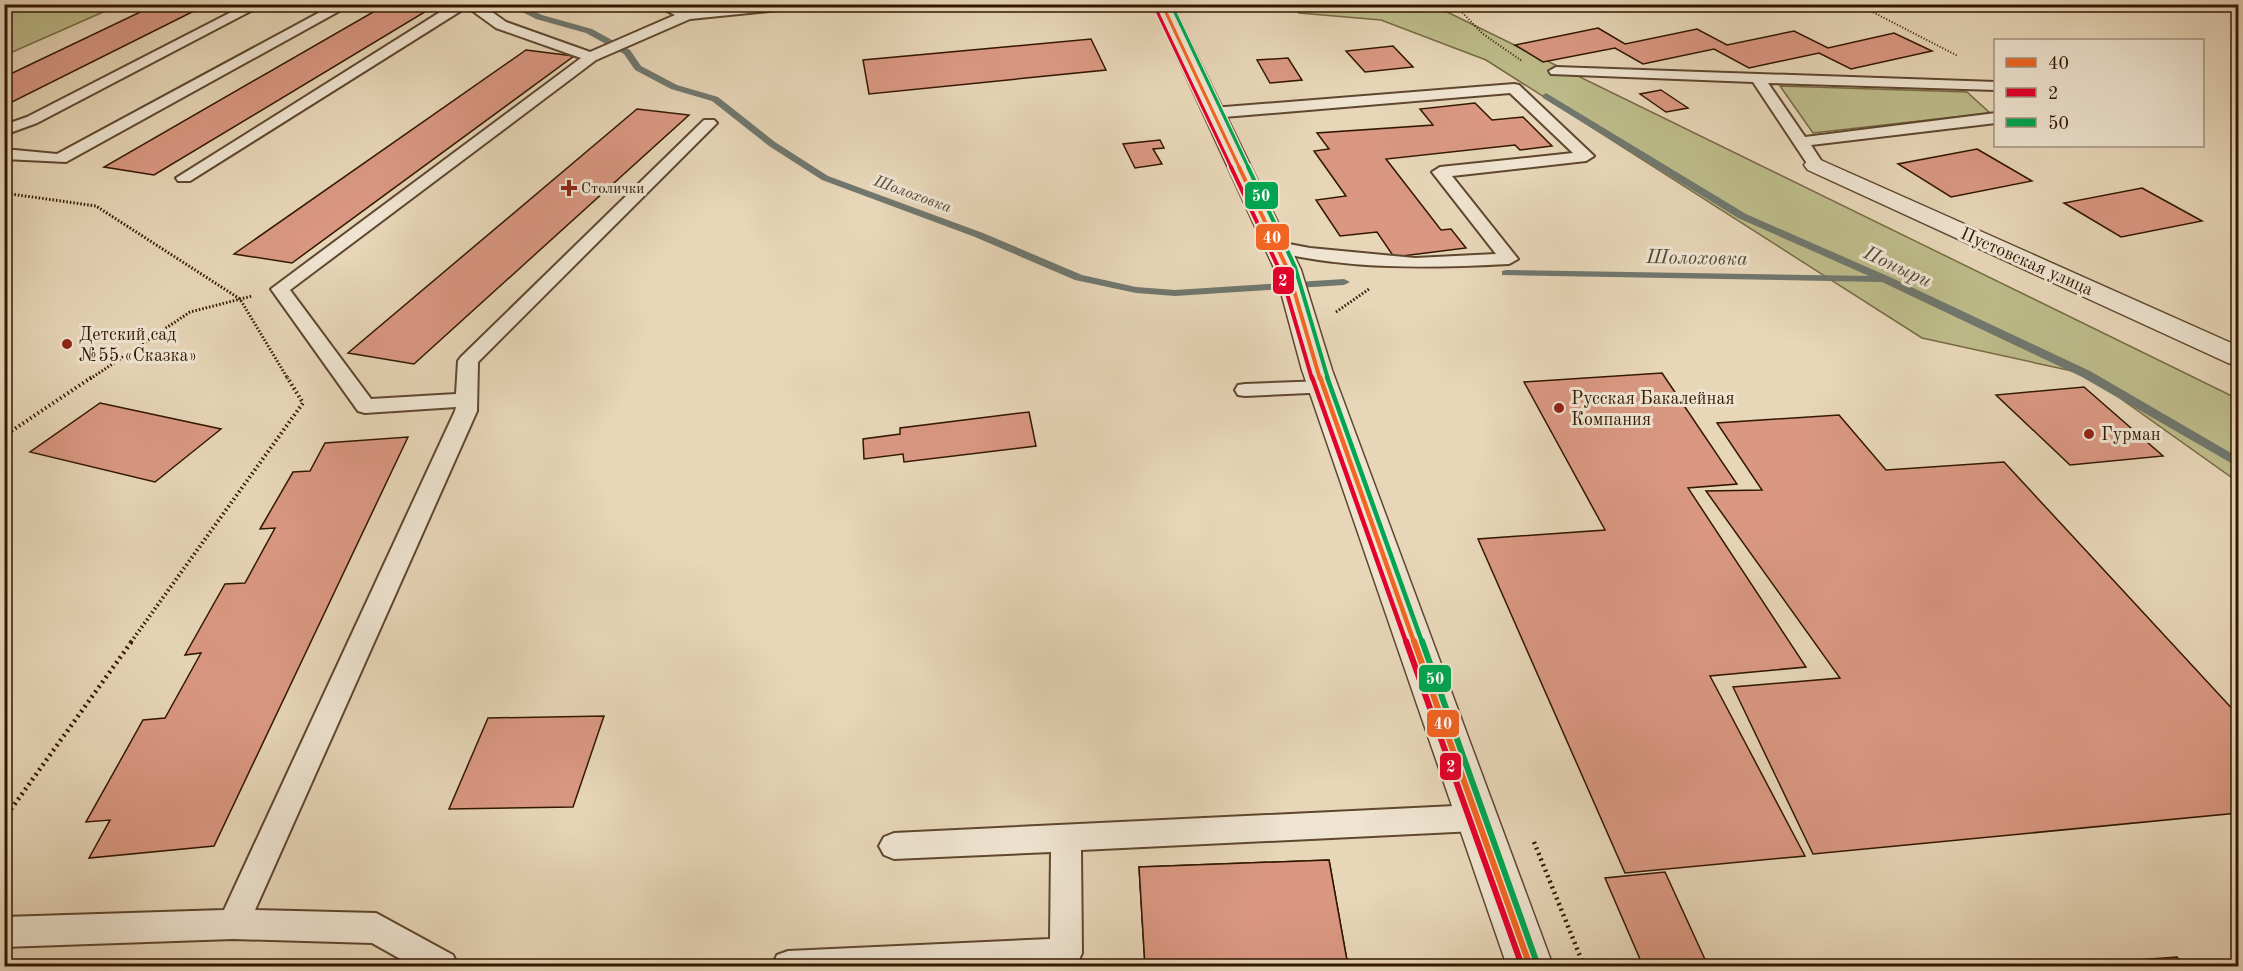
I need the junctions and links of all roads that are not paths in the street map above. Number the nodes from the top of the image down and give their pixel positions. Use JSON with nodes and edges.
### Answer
{"nodes":[{"id":1,"x":258,"y":4,"type":"edge"},
{"id":2,"x":346,"y":4,"type":"edge"},
{"id":3,"x":463,"y":4,"type":"edge"},
{"id":4,"x":472,"y":4,"type":"edge"},
{"id":5,"x":660,"y":4,"type":"edge"},
{"id":6,"x":798,"y":4,"type":"edge"},
{"id":7,"x":1162,"y":4,"type":"edge"},
{"id":8,"x":687,"y":15,"type":"junction"},
{"id":9,"x":591,"y":57,"type":"junction"},
{"id":10,"x":1556,"y":71,"type":"road end"},
{"id":11,"x":1758,"y":78,"type":"junction"},
{"id":12,"x":1994,"y":86,"type":"edge"},
{"id":13,"x":1212,"y":113,"type":"junction"},
{"id":14,"x":1994,"y":118,"type":"edge"},
{"id":15,"x":709,"y":123,"type":"dead end"},
{"id":16,"x":4,"y":130,"type":"edge"},
{"id":17,"x":1800,"y":142,"type":"junction"},
{"id":18,"x":4,"y":154,"type":"edge"},
{"id":19,"x":1816,"y":165,"type":"joint"},
{"id":20,"x":184,"y":178,"type":"dead end"},
{"id":21,"x":1288,"y":273,"type":"junction"},
{"id":22,"x":2238,"y":357,"type":"edge"},
{"id":23,"x":1324,"y":387,"type":"junction"},
{"id":24,"x":1245,"y":390,"type":"dead end"},
{"id":25,"x":467,"y":400,"type":"junction"},
{"id":26,"x":1475,"y":818,"type":"junction"},
{"id":27,"x":1066,"y":837,"type":"junction"},
{"id":28,"x":894,"y":846,"type":"dead end"},
{"id":29,"x":232,"y":924,"type":"junction"},
{"id":30,"x":4,"y":932,"type":"edge"},
{"id":31,"x":442,"y":966,"type":"edge"},
{"id":32,"x":789,"y":966,"type":"edge"},
{"id":33,"x":1530,"y":966,"type":"edge"}],
"edges":[{"from":1,"to":16,"type":"lane"},
{"from":2,"to":18,"type":"lane"},
{"from":3,"to":20,"type":"lane"},
{"from":4,"to":9,"type":"lane"},
{"from":5,"to":8,"type":"lane"},
{"from":6,"to":8,"type":"lane"},
{"from":7,"to":13,"type":"street"},
{"from":8,"to":9,"type":"lane"},
{"from":9,"to":25,"type":"lane"},
{"from":10,"to":11,"type":"lane"},
{"from":11,"to":12,"type":"lane"},
{"from":11,"to":17,"type":"lane"},
{"from":13,"to":21,"type":"street"},
{"from":13,"to":21,"type":"lane"},
{"from":14,"to":17,"type":"lane"},
{"from":15,"to":25,"type":"lane"},
{"from":17,"to":19,"type":"lane"},
{"from":19,"to":22,"type":"street","name":"Пустовская улица"},
{"from":21,"to":23,"type":"street"},
{"from":23,"to":24,"type":"lane"},
{"from":23,"to":26,"type":"street"},
{"from":25,"to":29,"type":"lane"},
{"from":26,"to":27,"type":"lane"},
{"from":26,"to":33,"type":"street"},
{"from":27,"to":28,"type":"lane"},
{"from":27,"to":32,"type":"lane"},
{"from":29,"to":30,"type":"lane"},
{"from":29,"to":31,"type":"lane"}]}
